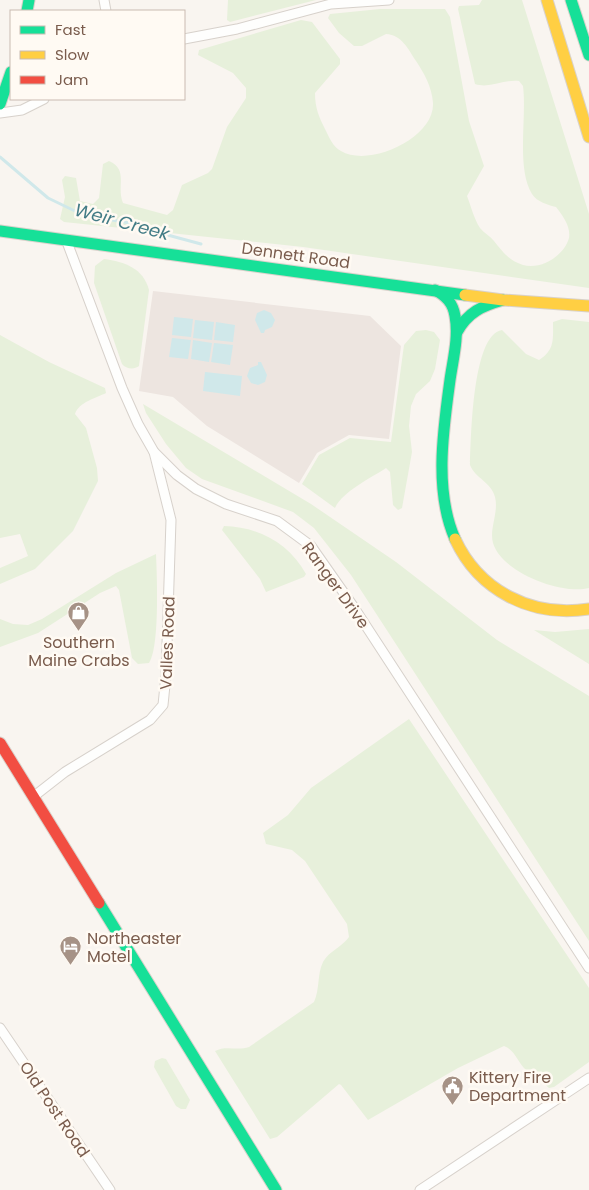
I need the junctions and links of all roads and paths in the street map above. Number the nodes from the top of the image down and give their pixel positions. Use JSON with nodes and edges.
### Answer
{"nodes":[{"id":1,"x":389,"y":0,"type":"edge"},
{"id":2,"x":547,"y":0,"type":"edge"},
{"id":3,"x":571,"y":0,"type":"edge"},
{"id":4,"x":185,"y":39,"type":"edge"},
{"id":5,"x":589,"y":55,"type":"edge"},
{"id":6,"x":10,"y":75,"type":"edge"},
{"id":7,"x":42,"y":100,"type":"edge"},
{"id":8,"x":0,"y":104,"type":"edge"},
{"id":9,"x":0,"y":113,"type":"edge"},
{"id":10,"x":589,"y":136,"type":"edge"},
{"id":11,"x":0,"y":231,"type":"edge"},
{"id":12,"x":67,"y":242,"type":"junction"},
{"id":13,"x":435,"y":290,"type":"junction"},
{"id":14,"x":503,"y":300,"type":"junction"},
{"id":15,"x":589,"y":306,"type":"edge"},
{"id":16,"x":456,"y":332,"type":"junction"},
{"id":17,"x":154,"y":452,"type":"junction"},
{"id":18,"x":589,"y":609,"type":"edge"},
{"id":19,"x":0,"y":743,"type":"edge"},
{"id":20,"x":33,"y":797,"type":"junction"},
{"id":21,"x":589,"y":968,"type":"edge"},
{"id":22,"x":0,"y":1028,"type":"edge"},
{"id":23,"x":589,"y":1078,"type":"edge"},
{"id":24,"x":110,"y":1190,"type":"edge"},
{"id":25,"x":276,"y":1190,"type":"edge"},
{"id":26,"x":420,"y":1190,"type":"edge"}],
"edges":[{"from":1,"to":4,"type":"street"},
{"from":2,"to":10,"type":"main road"},
{"from":3,"to":5,"type":"main road"},
{"from":6,"to":8,"type":"main road"},
{"from":7,"to":9,"type":"street"},
{"from":11,"to":12,"type":"main road","name":"Dennett Road"},
{"from":12,"to":13,"type":"main road","name":"Dennett Road"},
{"from":12,"to":17,"type":"street","name":"Ranger Drive"},
{"from":13,"to":14,"type":"main road","name":"Dennett Road"},
{"from":13,"to":16,"type":"main road"},
{"from":14,"to":15,"type":"main road","name":"Dennett Road"},
{"from":14,"to":16,"type":"main road"},
{"from":16,"to":18,"type":"main road"},
{"from":17,"to":20,"type":"street","name":"Valles Road"},
{"from":17,"to":21,"type":"street","name":"Ranger Drive"},
{"from":19,"to":20,"type":"main road"},
{"from":20,"to":25,"type":"main road"},
{"from":22,"to":24,"type":"street","name":"Old Post Road"},
{"from":23,"to":26,"type":"street"}]}
